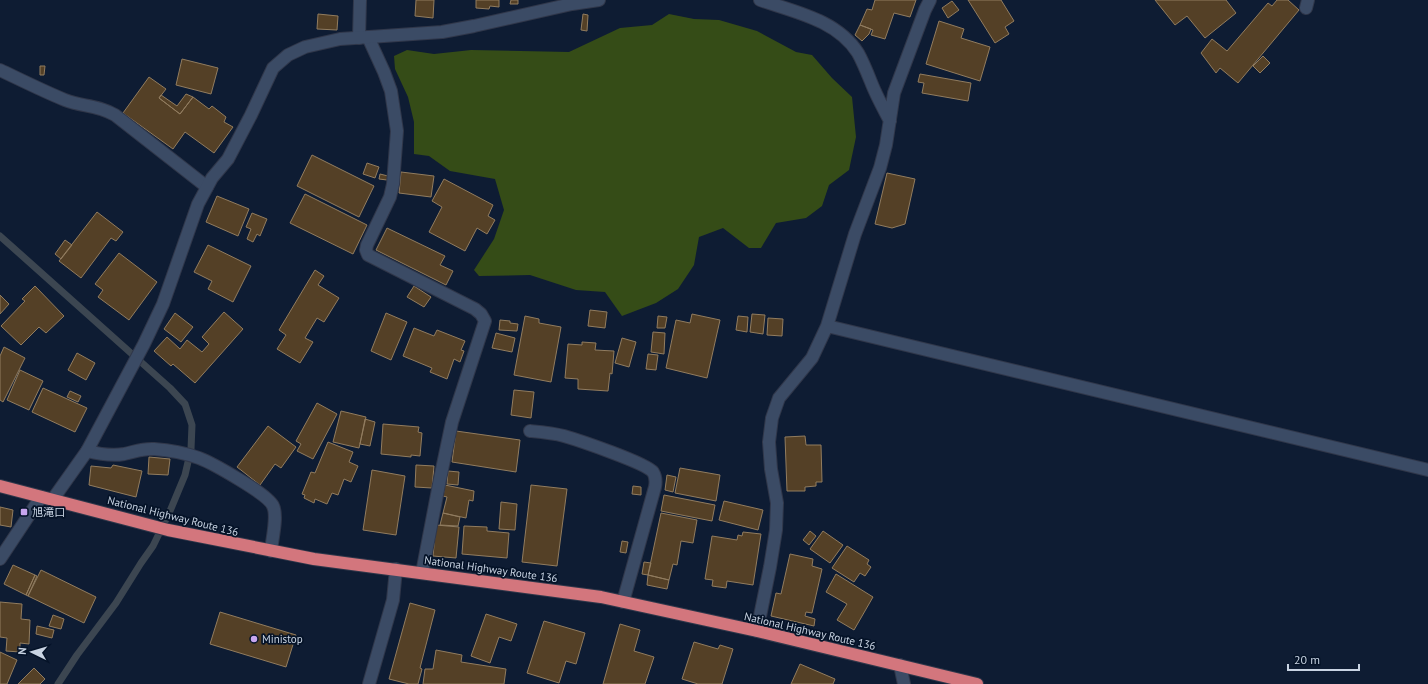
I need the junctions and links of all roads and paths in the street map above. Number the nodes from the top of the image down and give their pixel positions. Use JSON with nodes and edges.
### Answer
{"nodes":[{"id":1,"x":360,"y":0,"type":"edge"},
{"id":2,"x":599,"y":0,"type":"edge"},
{"id":3,"x":760,"y":0,"type":"edge"},
{"id":4,"x":930,"y":0,"type":"edge"},
{"id":5,"x":364,"y":37,"type":"junction"},
{"id":6,"x":0,"y":70,"type":"edge"},
{"id":7,"x":890,"y":120,"type":"junction"},
{"id":8,"x":207,"y":187,"type":"junction"},
{"id":9,"x":827,"y":326,"type":"junction"},
{"id":10,"x":530,"y":431,"type":"dead end"},
{"id":11,"x":87,"y":451,"type":"junction"},
{"id":12,"x":1428,"y":470,"type":"edge"},
{"id":13,"x":0,"y":486,"type":"edge"},
{"id":14,"x":47,"y":498,"type":"junction"},
{"id":15,"x":271,"y":551,"type":"junction"},
{"id":16,"x":0,"y":558,"type":"edge"},
{"id":17,"x":396,"y":569,"type":"junction"},
{"id":18,"x":422,"y":573,"type":"junction"},
{"id":19,"x":624,"y":602,"type":"junction"},
{"id":20,"x":757,"y":631,"type":"junction"},
{"id":21,"x":900,"y":665,"type":"junction"},
{"id":22,"x":369,"y":684,"type":"edge"},
{"id":23,"x":904,"y":684,"type":"edge"},
{"id":24,"x":977,"y":684,"type":"edge"}],
"edges":[{"from":1,"to":5,"type":"street"},
{"from":2,"to":5,"type":"street"},
{"from":3,"to":7,"type":"street"},
{"from":4,"to":7,"type":"street"},
{"from":5,"to":8,"type":"street"},
{"from":5,"to":18,"type":"street"},
{"from":6,"to":8,"type":"street"},
{"from":7,"to":9,"type":"street"},
{"from":8,"to":11,"type":"street"},
{"from":9,"to":12,"type":"street"},
{"from":9,"to":20,"type":"street"},
{"from":10,"to":19,"type":"street"},
{"from":11,"to":14,"type":"street"},
{"from":11,"to":15,"type":"street"},
{"from":13,"to":14,"type":"highway","name":"National Highway Route 136"},
{"from":14,"to":15,"type":"highway","name":"National Highway Route 136"},
{"from":14,"to":16,"type":"street"},
{"from":15,"to":17,"type":"highway","name":"National Highway Route 136"},
{"from":17,"to":18,"type":"highway","name":"National Highway Route 136"},
{"from":17,"to":22,"type":"street"},
{"from":18,"to":19,"type":"highway","name":"National Highway Route 136"},
{"from":19,"to":20,"type":"highway","name":"National Highway Route 136"},
{"from":20,"to":21,"type":"highway","name":"National Highway Route 136"},
{"from":21,"to":23,"type":"street"},
{"from":21,"to":24,"type":"highway","name":"National Highway Route 136"}]}
